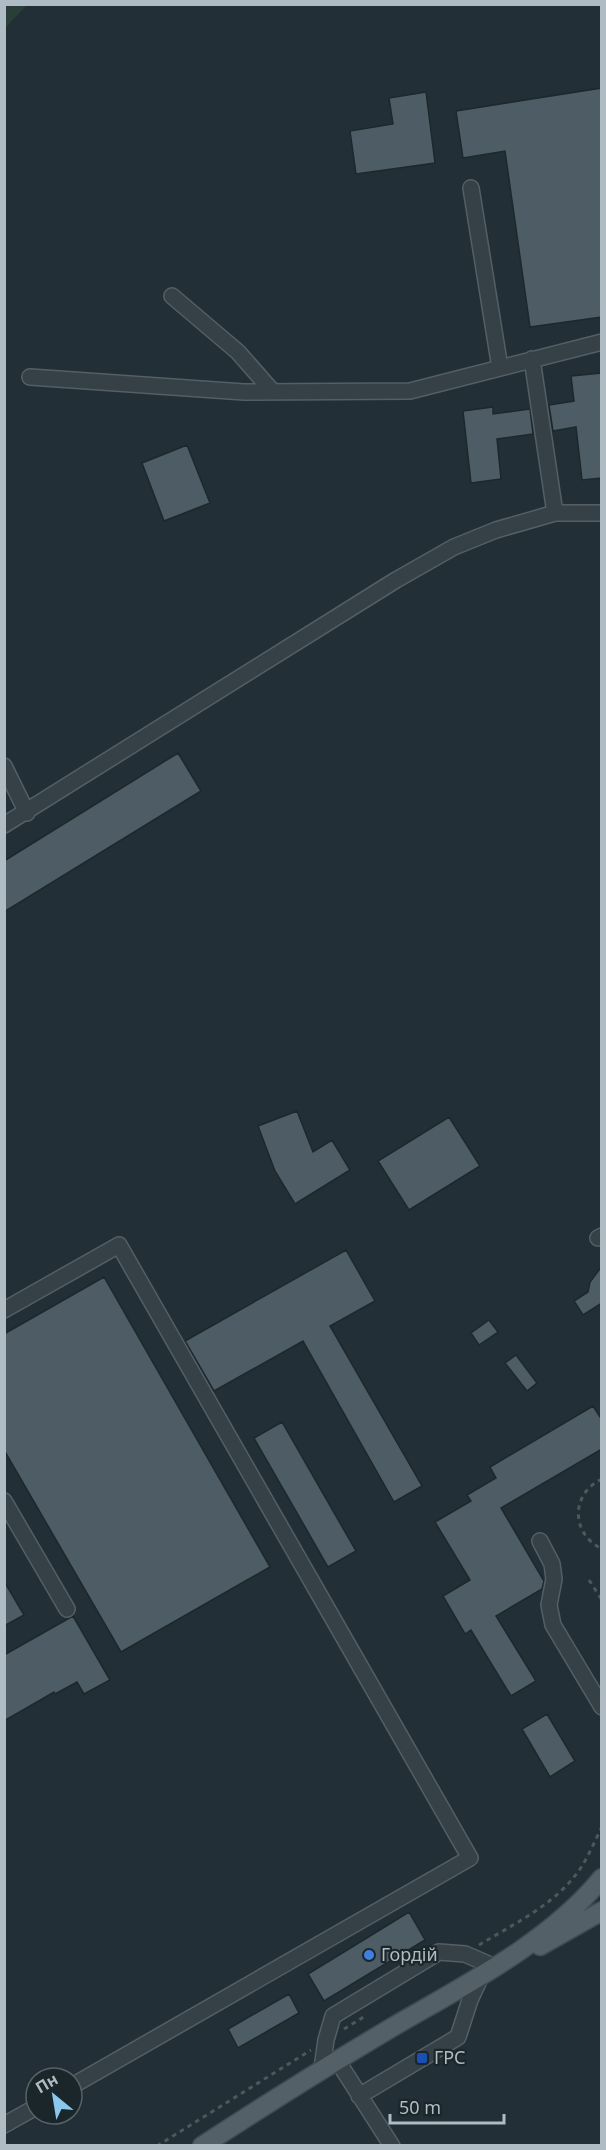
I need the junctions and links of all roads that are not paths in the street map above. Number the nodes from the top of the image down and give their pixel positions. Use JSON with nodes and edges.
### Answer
{"nodes":[{"id":1,"x":471,"y":188,"type":"dead end"},
{"id":2,"x":172,"y":296,"type":"dead end"},
{"id":3,"x":602,"y":342,"type":"edge"},
{"id":4,"x":532,"y":359,"type":"junction"},
{"id":5,"x":500,"y":368,"type":"junction"},
{"id":6,"x":30,"y":377,"type":"dead end"},
{"id":7,"x":273,"y":392,"type":"junction"},
{"id":8,"x":555,"y":513,"type":"junction"},
{"id":9,"x":602,"y":513,"type":"edge"},
{"id":10,"x":4,"y":766,"type":"edge"},
{"id":11,"x":27,"y":813,"type":"junction"},
{"id":12,"x":4,"y":825,"type":"edge"},
{"id":13,"x":4,"y":1310,"type":"edge"},
{"id":14,"x":4,"y":1501,"type":"edge"},
{"id":15,"x":540,"y":1541,"type":"dead end"},
{"id":16,"x":67,"y":1609,"type":"dead end"},
{"id":17,"x":602,"y":1707,"type":"edge"},
{"id":18,"x":602,"y":1878,"type":"edge"},
{"id":19,"x":602,"y":1911,"type":"edge"},
{"id":20,"x":489,"y":1970,"type":"junction"},
{"id":21,"x":330,"y":2064,"type":"junction"},
{"id":22,"x":84,"y":2079,"type":"edge"},
{"id":23,"x":360,"y":2096,"type":"junction"},
{"id":24,"x":24,"y":2114,"type":"edge"},
{"id":25,"x":4,"y":2125,"type":"edge"},
{"id":26,"x":202,"y":2145,"type":"edge"},
{"id":27,"x":392,"y":2145,"type":"edge"}],
"edges":[{"from":1,"to":5,"type":"lane"},
{"from":2,"to":7,"type":"lane"},
{"from":3,"to":4,"type":"lane"},
{"from":4,"to":5,"type":"lane"},
{"from":4,"to":8,"type":"lane"},
{"from":5,"to":7,"type":"lane"},
{"from":6,"to":7,"type":"lane"},
{"from":8,"to":9,"type":"lane"},
{"from":8,"to":11,"type":"lane"},
{"from":10,"to":11,"type":"lane"},
{"from":11,"to":12,"type":"lane"},
{"from":13,"to":22,"type":"lane"},
{"from":14,"to":16,"type":"lane"},
{"from":15,"to":17,"type":"lane"},
{"from":18,"to":20,"type":"main road"},
{"from":19,"to":20,"type":"main road"},
{"from":20,"to":21,"type":"main road"},
{"from":20,"to":21,"type":"lane"},
{"from":20,"to":23,"type":"lane"},
{"from":21,"to":23,"type":"lane"},
{"from":21,"to":26,"type":"main road"},
{"from":23,"to":27,"type":"lane"},
{"from":24,"to":25,"type":"lane"}]}
